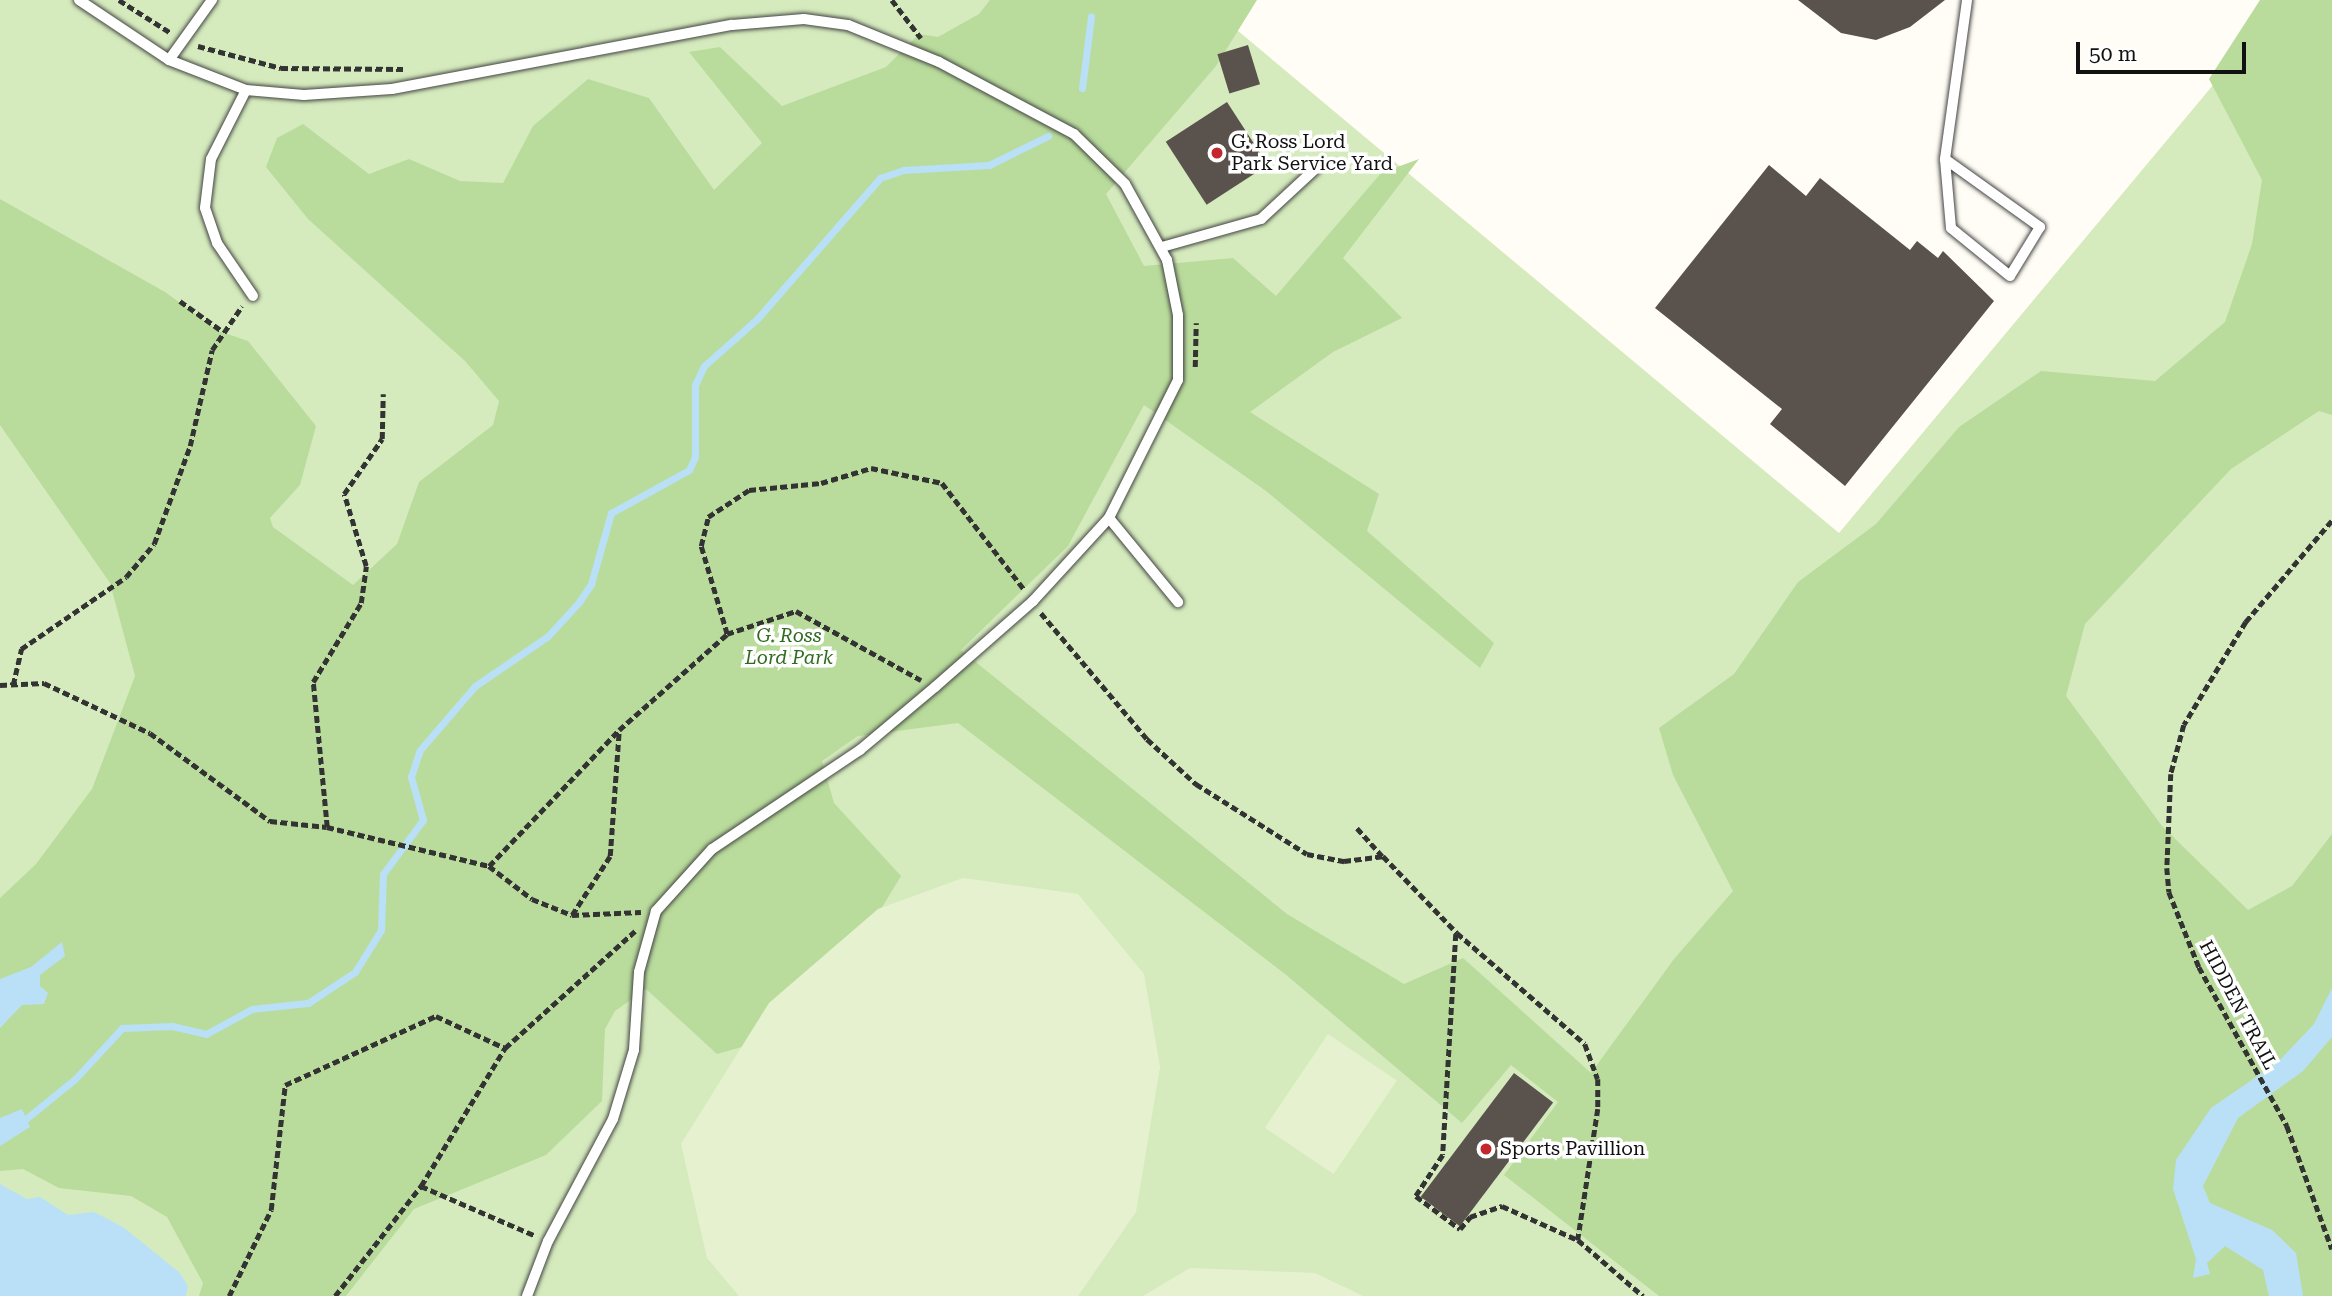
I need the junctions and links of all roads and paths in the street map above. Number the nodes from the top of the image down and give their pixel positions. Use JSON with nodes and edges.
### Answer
{"nodes":[{"id":1,"x":79,"y":0,"type":"edge"},
{"id":2,"x":119,"y":0,"type":"edge"},
{"id":3,"x":212,"y":0,"type":"edge"},
{"id":4,"x":892,"y":0,"type":"edge"},
{"id":5,"x":1967,"y":0,"type":"edge"},
{"id":6,"x":900,"y":30,"type":"dead end"},
{"id":7,"x":182,"y":38,"type":"junction"},
{"id":8,"x":169,"y":60,"type":"junction"},
{"id":9,"x":412,"y":68,"type":"dead end"},
{"id":10,"x":246,"y":90,"type":"junction"},
{"id":11,"x":1945,"y":159,"type":"junction"},
{"id":12,"x":1315,"y":169,"type":"dead end"},
{"id":13,"x":1161,"y":247,"type":"junction"},
{"id":14,"x":253,"y":296,"type":"joint"},
{"id":15,"x":180,"y":301,"type":"dead end"},
{"id":16,"x":1193,"y":307,"type":"dead end"},
{"id":17,"x":222,"y":331,"type":"junction"},
{"id":18,"x":1194,"y":372,"type":"dead end"},
{"id":19,"x":383,"y":394,"type":"dead end"},
{"id":20,"x":1109,"y":519,"type":"junction"},
{"id":21,"x":2332,"y":522,"type":"edge"},
{"id":22,"x":1033,"y":601,"type":"junction"},
{"id":23,"x":1178,"y":602,"type":"dead end"},
{"id":24,"x":727,"y":634,"type":"junction"},
{"id":25,"x":0,"y":685,"type":"edge"},
{"id":26,"x":13,"y":685,"type":"junction"},
{"id":27,"x":935,"y":687,"type":"junction"},
{"id":28,"x":619,"y":730,"type":"junction"},
{"id":29,"x":327,"y":827,"type":"junction"},
{"id":30,"x":1357,"y":828,"type":"dead end"},
{"id":31,"x":1383,"y":856,"type":"junction"},
{"id":32,"x":489,"y":866,"type":"junction"},
{"id":33,"x":656,"y":911,"type":"junction"},
{"id":34,"x":572,"y":915,"type":"junction"},
{"id":35,"x":1457,"y":933,"type":"junction"},
{"id":36,"x":505,"y":1048,"type":"junction"},
{"id":37,"x":421,"y":1186,"type":"junction"},
{"id":38,"x":1578,"y":1240,"type":"junction"},
{"id":39,"x":548,"y":1241,"type":"junction"},
{"id":40,"x":2332,"y":1249,"type":"edge"},
{"id":41,"x":229,"y":1296,"type":"edge"},
{"id":42,"x":335,"y":1296,"type":"edge"},
{"id":43,"x":527,"y":1296,"type":"edge"},
{"id":44,"x":1643,"y":1296,"type":"edge"}],
"edges":[{"from":1,"to":8,"type":"lane"},
{"from":2,"to":7,"type":"path"},
{"from":3,"to":7,"type":"lane"},
{"from":4,"to":6,"type":"path"},
{"from":5,"to":11,"type":"lane"},
{"from":7,"to":8,"type":"lane"},
{"from":7,"to":9,"type":"path"},
{"from":8,"to":10,"type":"lane"},
{"from":10,"to":13,"type":"lane"},
{"from":10,"to":14,"type":"lane"},
{"from":11,"to":11,"type":"lane"},
{"from":12,"to":13,"type":"lane"},
{"from":13,"to":20,"type":"lane"},
{"from":14,"to":17,"type":"path"},
{"from":15,"to":17,"type":"path"},
{"from":16,"to":18,"type":"path"},
{"from":17,"to":26,"type":"path"},
{"from":19,"to":29,"type":"path"},
{"from":20,"to":22,"type":"lane"},
{"from":20,"to":23,"type":"lane"},
{"from":21,"to":40,"type":"path","name":"HIDDEN TRAIL"},
{"from":22,"to":24,"type":"path"},
{"from":22,"to":27,"type":"lane"},
{"from":22,"to":31,"type":"path"},
{"from":24,"to":27,"type":"path"},
{"from":24,"to":28,"type":"path"},
{"from":25,"to":26,"type":"path"},
{"from":26,"to":29,"type":"path"},
{"from":27,"to":33,"type":"lane"},
{"from":28,"to":32,"type":"path"},
{"from":28,"to":34,"type":"path"},
{"from":29,"to":32,"type":"path"},
{"from":30,"to":31,"type":"path"},
{"from":31,"to":35,"type":"path"},
{"from":32,"to":34,"type":"path"},
{"from":33,"to":34,"type":"path"},
{"from":33,"to":36,"type":"path"},
{"from":33,"to":39,"type":"lane"},
{"from":35,"to":38,"type":"path"},
{"from":35,"to":38,"type":"path"},
{"from":36,"to":37,"type":"path"},
{"from":36,"to":41,"type":"path"},
{"from":37,"to":39,"type":"path"},
{"from":37,"to":42,"type":"path"},
{"from":38,"to":44,"type":"path"},
{"from":39,"to":43,"type":"lane"}]}
